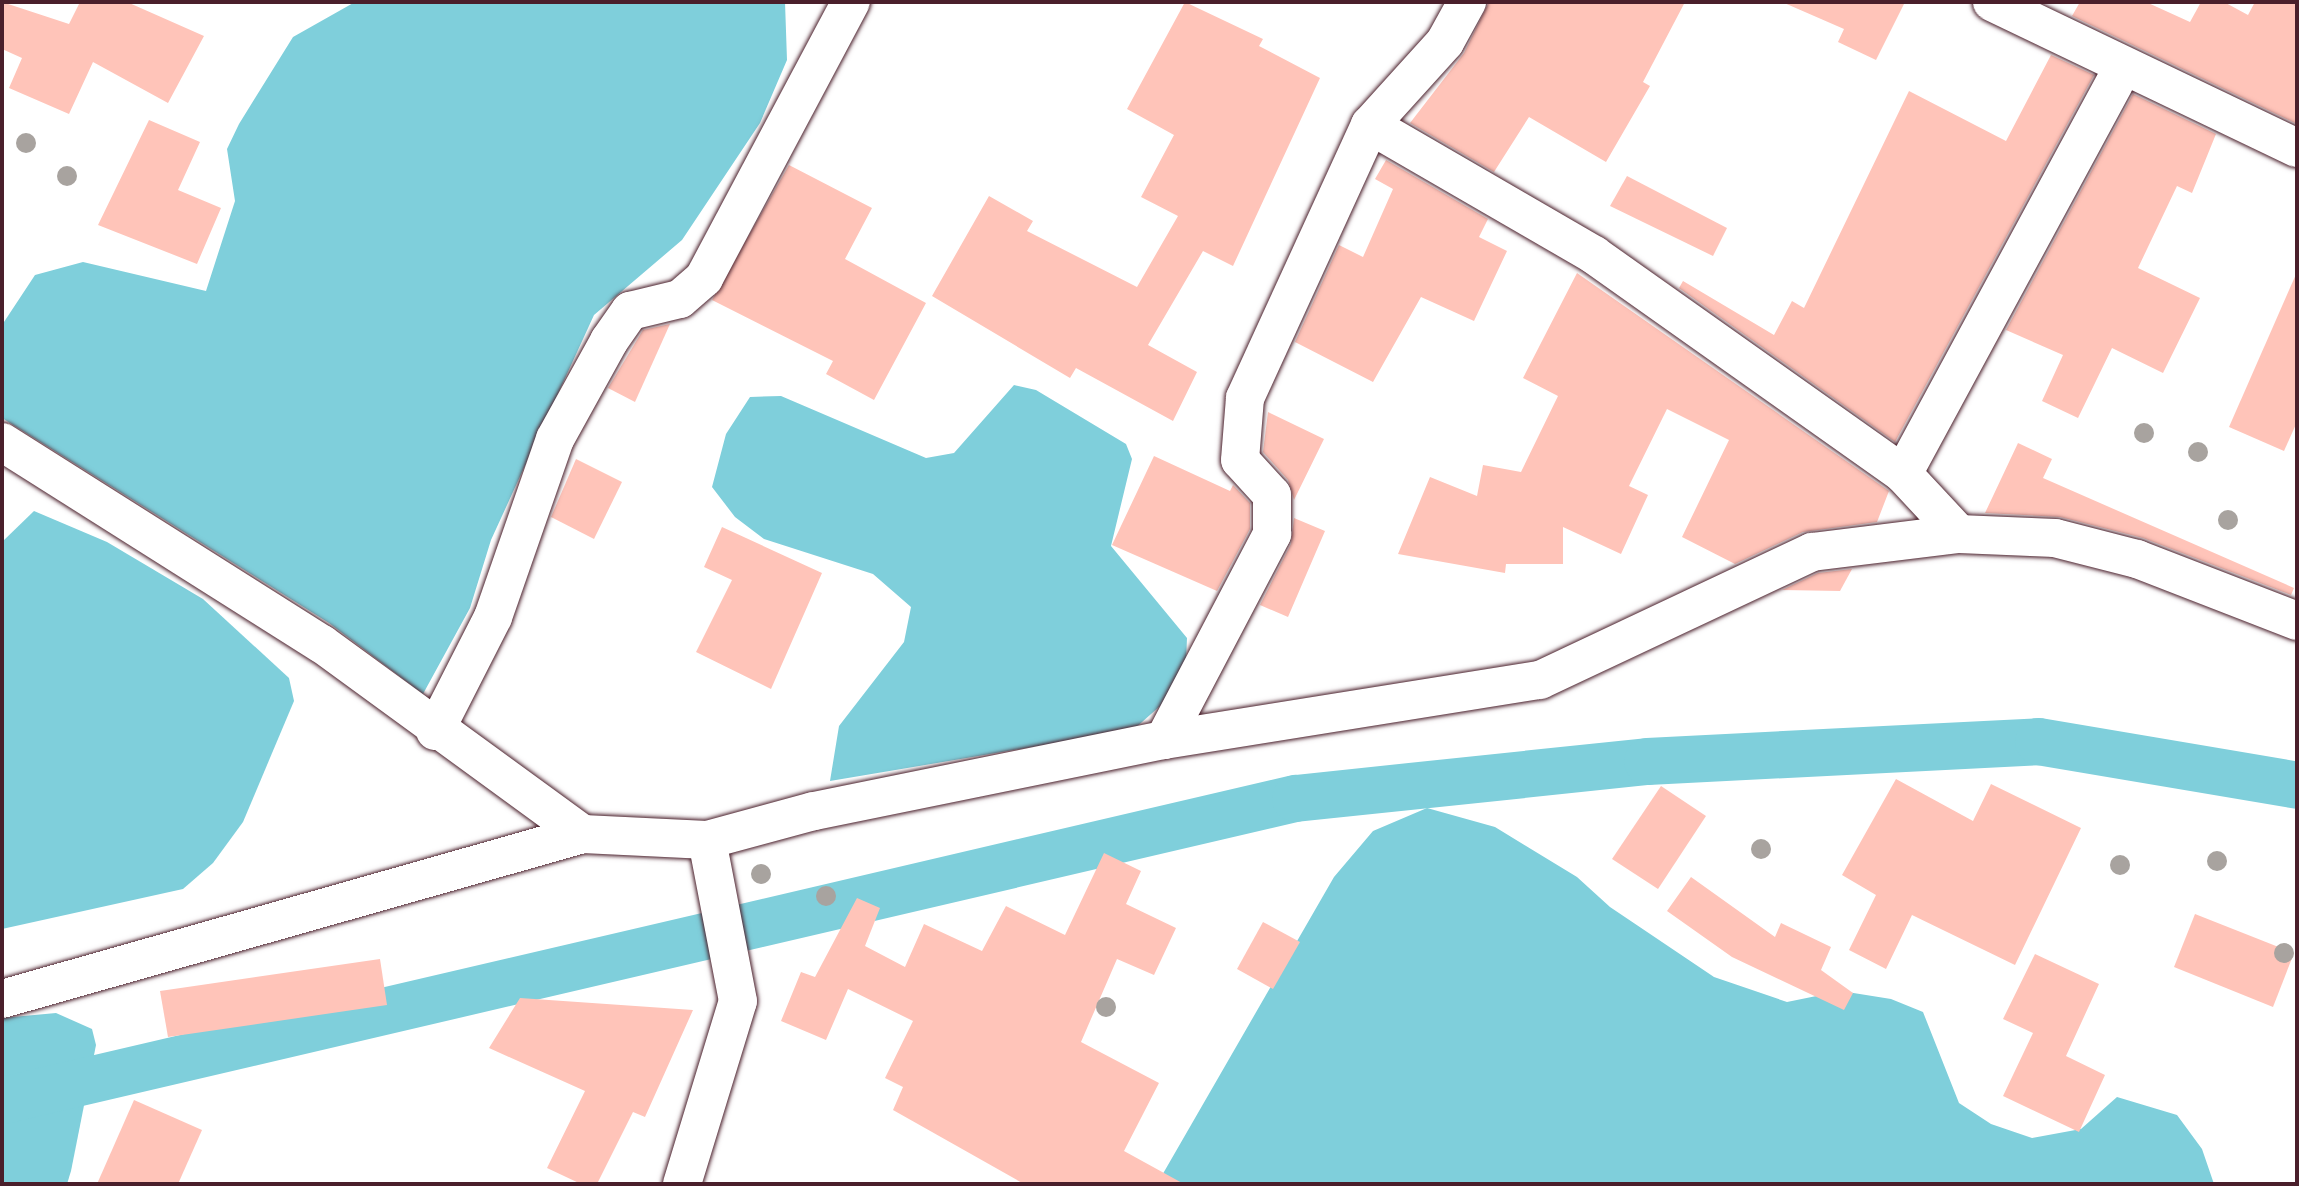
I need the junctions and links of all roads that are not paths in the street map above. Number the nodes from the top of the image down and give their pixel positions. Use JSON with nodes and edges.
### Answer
{"nodes":[{"id":1,"x":851,"y":2,"type":"edge"},
{"id":2,"x":1466,"y":2,"type":"edge"},
{"id":3,"x":1992,"y":2,"type":"edge"},
{"id":4,"x":2123,"y":67,"type":"junction"},
{"id":5,"x":1370,"y":125,"type":"junction"},
{"id":6,"x":2297,"y":148,"type":"edge"},
{"id":7,"x":2,"y":442,"type":"edge"},
{"id":8,"x":1903,"y":474,"type":"junction"},
{"id":9,"x":1959,"y":534,"type":"junction"},
{"id":10,"x":2297,"y":621,"type":"edge"},
{"id":11,"x":435,"y":731,"type":"junction"},
{"id":12,"x":1164,"y":740,"type":"junction"},
{"id":13,"x":583,"y":834,"type":"junction"},
{"id":14,"x":711,"y":856,"type":"junction"},
{"id":15,"x":2,"y":999,"type":"edge"},
{"id":16,"x":682,"y":1184,"type":"edge"}],
"edges":[{"from":1,"to":11,"type":"street"},
{"from":2,"to":5,"type":"street"},
{"from":3,"to":4,"type":"street"},
{"from":4,"to":6,"type":"street"},
{"from":4,"to":8,"type":"street"},
{"from":5,"to":8,"type":"street"},
{"from":5,"to":12,"type":"street"},
{"from":7,"to":11,"type":"street"},
{"from":8,"to":9,"type":"street"},
{"from":9,"to":10,"type":"street"},
{"from":9,"to":12,"type":"street"},
{"from":11,"to":13,"type":"street"},
{"from":12,"to":14,"type":"street"},
{"from":13,"to":14,"type":"street"},
{"from":13,"to":15,"type":"street"},
{"from":14,"to":16,"type":"street"}]}
